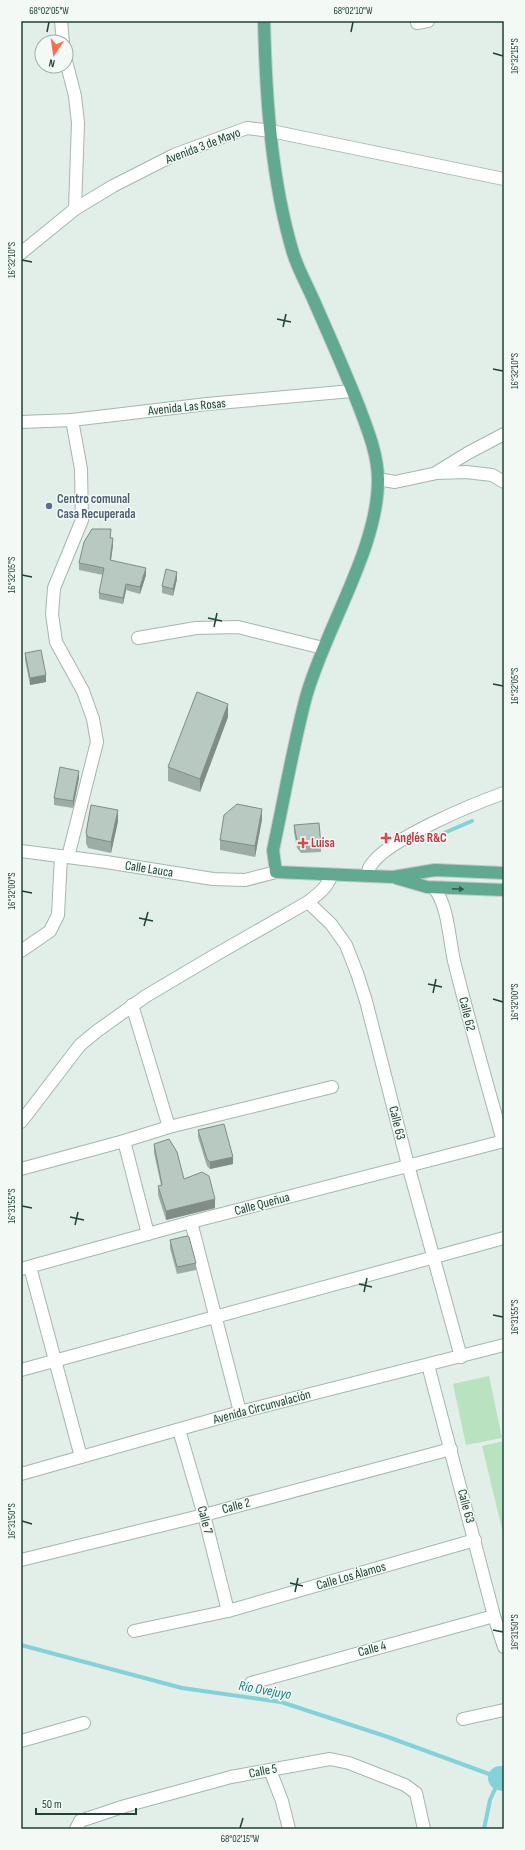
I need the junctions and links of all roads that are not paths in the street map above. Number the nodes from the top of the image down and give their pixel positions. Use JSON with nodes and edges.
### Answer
{"nodes":[{"id":1,"x":61,"y":21,"type":"edge"},
{"id":2,"x":264,"y":21,"type":"edge"},
{"id":3,"x":62,"y":34,"type":"edge"},
{"id":4,"x":69,"y":74,"type":"edge"},
{"id":5,"x":271,"y":131,"type":"junction"},
{"id":6,"x":504,"y":179,"type":"edge"},
{"id":7,"x":75,"y":209,"type":"junction"},
{"id":8,"x":21,"y":253,"type":"edge"},
{"id":9,"x":352,"y":391,"type":"junction"},
{"id":10,"x":72,"y":420,"type":"junction"},
{"id":11,"x":21,"y":422,"type":"edge"},
{"id":12,"x":504,"y":434,"type":"edge"},
{"id":13,"x":437,"y":473,"type":"junction"},
{"id":14,"x":378,"y":479,"type":"junction"},
{"id":15,"x":504,"y":482,"type":"edge"},
{"id":16,"x":138,"y":638,"type":"dead end"},
{"id":17,"x":323,"y":648,"type":"junction"},
{"id":18,"x":504,"y":793,"type":"edge"},
{"id":19,"x":21,"y":851,"type":"edge"},
{"id":20,"x":64,"y":856,"type":"junction"},
{"id":21,"x":435,"y":870,"type":"junction"},
{"id":22,"x":276,"y":872,"type":"junction"},
{"id":23,"x":504,"y":872,"type":"edge"},
{"id":24,"x":331,"y":876,"type":"junction"},
{"id":25,"x":367,"y":876,"type":"junction"},
{"id":26,"x":393,"y":877,"type":"junction"},
{"id":27,"x":434,"y":888,"type":"junction"},
{"id":28,"x":504,"y":890,"type":"edge"},
{"id":29,"x":308,"y":902,"type":"junction"},
{"id":30,"x":21,"y":951,"type":"edge"},
{"id":31,"x":132,"y":1005,"type":"junction"},
{"id":32,"x":332,"y":1087,"type":"dead end"},
{"id":33,"x":26,"y":1107,"type":"edge"},
{"id":34,"x":21,"y":1122,"type":"edge"},
{"id":35,"x":169,"y":1127,"type":"junction"},
{"id":36,"x":124,"y":1141,"type":"junction"},
{"id":37,"x":503,"y":1141,"type":"edge"},
{"id":38,"x":408,"y":1165,"type":"junction"},
{"id":39,"x":21,"y":1169,"type":"edge"},
{"id":40,"x":191,"y":1222,"type":"junction"},
{"id":41,"x":148,"y":1234,"type":"junction"},
{"id":42,"x":504,"y":1238,"type":"edge"},
{"id":43,"x":433,"y":1256,"type":"junction"},
{"id":44,"x":26,"y":1268,"type":"edge"},
{"id":45,"x":216,"y":1317,"type":"junction"},
{"id":46,"x":504,"y":1345,"type":"edge"},
{"id":47,"x":461,"y":1356,"type":"junction"},
{"id":48,"x":54,"y":1362,"type":"junction"},
{"id":49,"x":428,"y":1365,"type":"junction"},
{"id":50,"x":21,"y":1370,"type":"edge"},
{"id":51,"x":240,"y":1412,"type":"junction"},
{"id":52,"x":179,"y":1430,"type":"junction"},
{"id":53,"x":451,"y":1448,"type":"junction"},
{"id":54,"x":81,"y":1457,"type":"junction"},
{"id":55,"x":21,"y":1474,"type":"edge"},
{"id":56,"x":204,"y":1515,"type":"junction"},
{"id":57,"x":475,"y":1540,"type":"junction"},
{"id":58,"x":21,"y":1560,"type":"edge"},
{"id":59,"x":228,"y":1611,"type":"junction"},
{"id":60,"x":494,"y":1616,"type":"junction"},
{"id":61,"x":134,"y":1631,"type":"dead end"},
{"id":62,"x":504,"y":1647,"type":"edge"},
{"id":63,"x":251,"y":1683,"type":"dead end"},
{"id":64,"x":504,"y":1710,"type":"edge"},
{"id":65,"x":463,"y":1719,"type":"dead end"},
{"id":66,"x":84,"y":1723,"type":"dead end"},
{"id":67,"x":21,"y":1740,"type":"edge"},
{"id":68,"x":270,"y":1770,"type":"junction"},
{"id":69,"x":76,"y":1829,"type":"edge"},
{"id":70,"x":289,"y":1829,"type":"edge"},
{"id":71,"x":424,"y":1829,"type":"edge"}],
"edges":[{"from":1,"to":3,"type":"street"},
{"from":2,"to":5,"type":"main road"},
{"from":4,"to":7,"type":"street"},
{"from":5,"to":6,"type":"street","name":"Avenida 3 de Mayo"},
{"from":5,"to":7,"type":"street","name":"Avenida 3 de Mayo"},
{"from":5,"to":9,"type":"main road"},
{"from":7,"to":8,"type":"street","name":"Avenida 3 de Mayo"},
{"from":9,"to":10,"type":"street","name":"Avenida Las Rosas"},
{"from":9,"to":14,"type":"main road"},
{"from":10,"to":11,"type":"street","name":"Avenida Las Rosas"},
{"from":10,"to":20,"type":"street"},
{"from":12,"to":13,"type":"street"},
{"from":13,"to":14,"type":"street"},
{"from":13,"to":15,"type":"street"},
{"from":14,"to":17,"type":"main road"},
{"from":16,"to":17,"type":"street"},
{"from":17,"to":22,"type":"main road"},
{"from":18,"to":25,"type":"street"},
{"from":19,"to":20,"type":"street","name":"Calle Lauca"},
{"from":20,"to":22,"type":"street","name":"Calle Lauca"},
{"from":20,"to":30,"type":"street"},
{"from":21,"to":23,"type":"main road"},
{"from":21,"to":26,"type":"main road"},
{"from":21,"to":27,"type":"main road"},
{"from":22,"to":24,"type":"main road"},
{"from":24,"to":25,"type":"main road"},
{"from":24,"to":29,"type":"street"},
{"from":25,"to":26,"type":"main road"},
{"from":26,"to":27,"type":"main road"},
{"from":27,"to":28,"type":"main road","one_way":true},
{"from":27,"to":37,"type":"street","name":"Calle 62"},
{"from":29,"to":31,"type":"street"},
{"from":29,"to":38,"type":"street","name":"Calle 63"},
{"from":31,"to":33,"type":"street"},
{"from":31,"to":35,"type":"street"},
{"from":32,"to":35,"type":"street"},
{"from":33,"to":34,"type":"street"},
{"from":35,"to":36,"type":"street"},
{"from":36,"to":39,"type":"street"},
{"from":36,"to":41,"type":"street"},
{"from":37,"to":38,"type":"street","name":"Calle Queñua"},
{"from":38,"to":40,"type":"street","name":"Calle Queñua"},
{"from":38,"to":43,"type":"street","name":"Calle 63"},
{"from":40,"to":41,"type":"street","name":"Calle Queñua"},
{"from":40,"to":45,"type":"street"},
{"from":41,"to":44,"type":"street","name":"Calle Queñua"},
{"from":42,"to":43,"type":"street"},
{"from":43,"to":45,"type":"street"},
{"from":43,"to":47,"type":"street","name":"Calle 63"},
{"from":44,"to":48,"type":"street"},
{"from":45,"to":48,"type":"street"},
{"from":45,"to":51,"type":"street"},
{"from":46,"to":47,"type":"street","name":"Avenida Circunvalación"},
{"from":47,"to":49,"type":"street","name":"Avenida Circunvalación"},
{"from":48,"to":50,"type":"street"},
{"from":48,"to":54,"type":"street"},
{"from":49,"to":51,"type":"street","name":"Avenida Circunvalación"},
{"from":49,"to":53,"type":"street","name":"Calle 63"},
{"from":51,"to":52,"type":"street","name":"Avenida Circunvalación"},
{"from":52,"to":54,"type":"street","name":"Avenida Circunvalación"},
{"from":52,"to":56,"type":"street","name":"Calle 7"},
{"from":53,"to":56,"type":"street","name":"Calle 2"},
{"from":53,"to":57,"type":"street","name":"Calle 63"},
{"from":54,"to":55,"type":"street","name":"Avenida Circunvalación"},
{"from":56,"to":58,"type":"street","name":"Calle 2"},
{"from":56,"to":59,"type":"street","name":"Calle 7"},
{"from":57,"to":59,"type":"street","name":"Calle Los Álamos"},
{"from":57,"to":60,"type":"street","name":"Calle 63"},
{"from":59,"to":61,"type":"street","name":"Calle Los Álamos"},
{"from":60,"to":62,"type":"street","name":"Calle 63"},
{"from":60,"to":63,"type":"street","name":"Calle 4"},
{"from":64,"to":65,"type":"street"},
{"from":66,"to":67,"type":"street"},
{"from":68,"to":69,"type":"street","name":"Calle 5"},
{"from":68,"to":70,"type":"street"},
{"from":68,"to":71,"type":"street","name":"Calle 5"}]}
